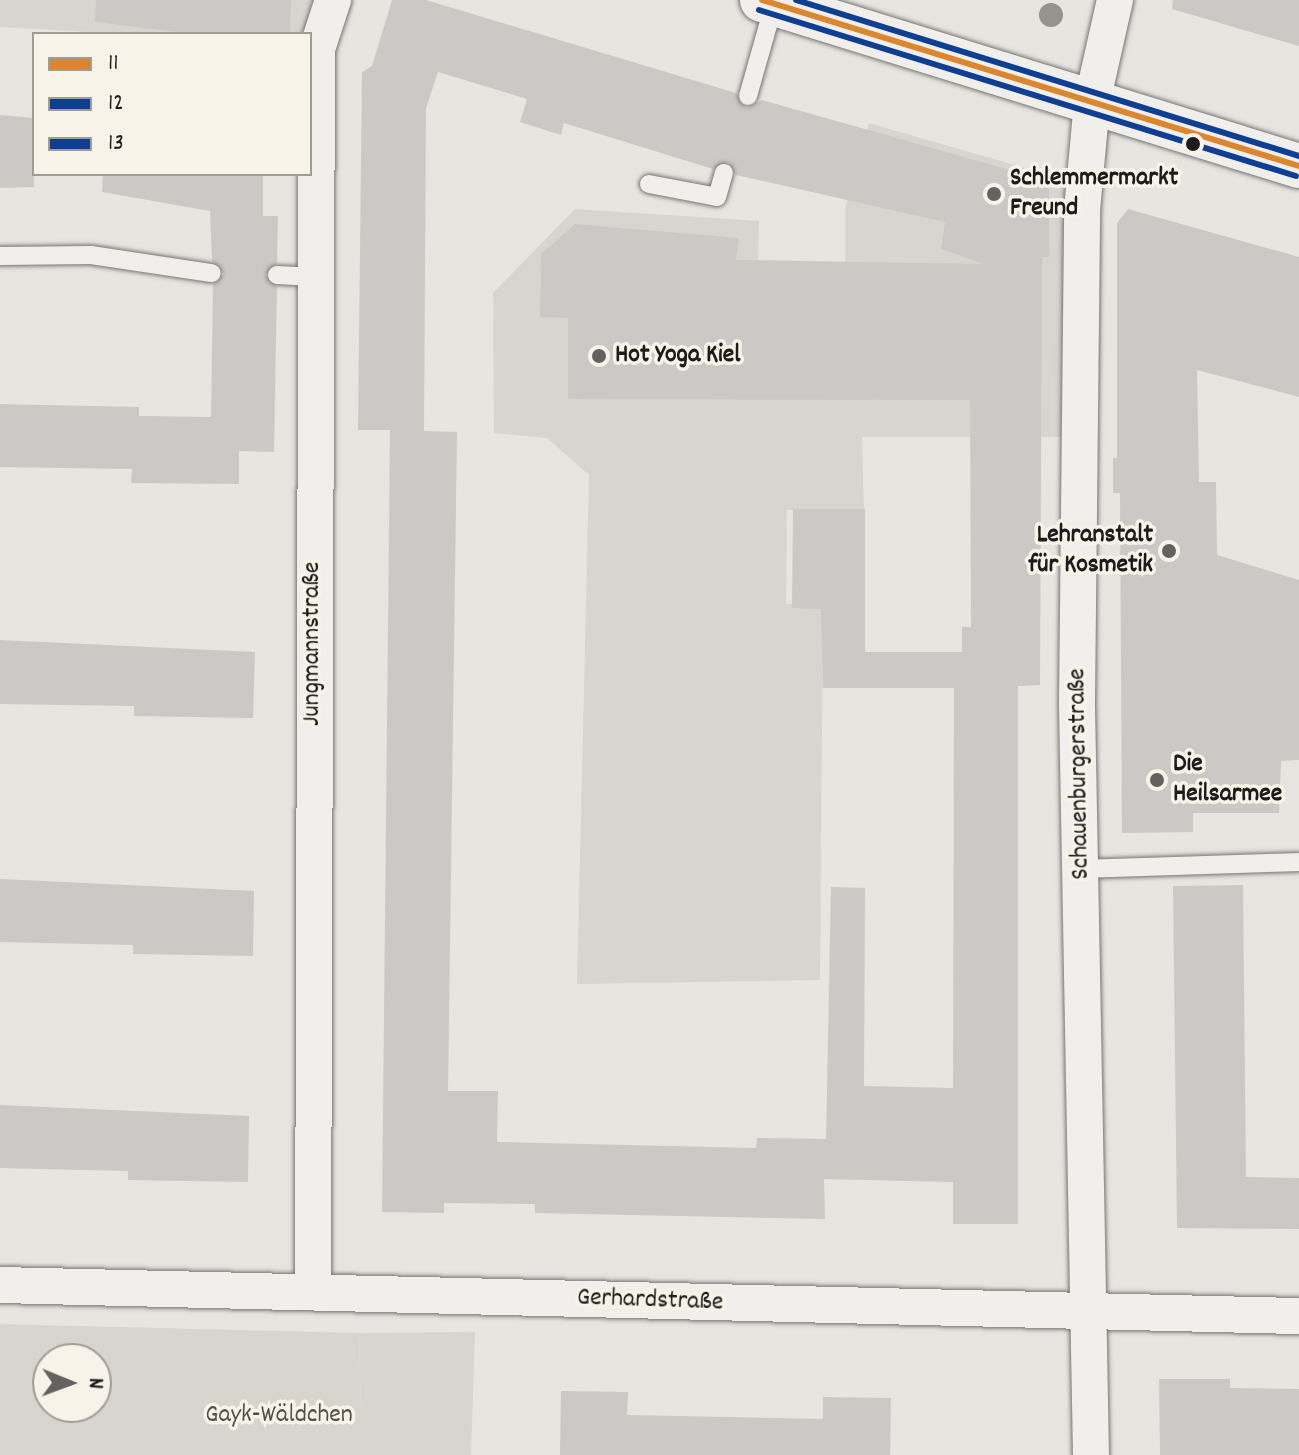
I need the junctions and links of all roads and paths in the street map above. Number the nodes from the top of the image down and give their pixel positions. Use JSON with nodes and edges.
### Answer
{"nodes":[{"id":1,"x":333,"y":0,"type":"edge"},
{"id":2,"x":1115,"y":0,"type":"edge"},
{"id":3,"x":768,"y":2,"type":"edge"},
{"id":4,"x":748,"y":96,"type":"dead end"},
{"id":5,"x":1092,"y":102,"type":"junction"},
{"id":6,"x":1299,"y":166,"type":"edge"},
{"id":7,"x":724,"y":173,"type":"dead end"},
{"id":8,"x":649,"y":184,"type":"dead end"},
{"id":9,"x":0,"y":256,"type":"edge"},
{"id":10,"x":212,"y":273,"type":"dead end"},
{"id":11,"x":277,"y":275,"type":"dead end"},
{"id":12,"x":315,"y":277,"type":"junction"},
{"id":13,"x":1299,"y":862,"type":"edge"},
{"id":14,"x":1081,"y":869,"type":"junction"},
{"id":15,"x":0,"y":1285,"type":"edge"},
{"id":16,"x":313,"y":1291,"type":"junction"},
{"id":17,"x":1092,"y":1312,"type":"junction"},
{"id":18,"x":1299,"y":1316,"type":"edge"},
{"id":19,"x":1091,"y":1455,"type":"edge"}],
"edges":[{"from":1,"to":12,"type":"street","name":"Jungmannstraße"},
{"from":2,"to":5,"type":"street","name":"Schauenburgerstraße"},
{"from":3,"to":4,"type":"lane"},
{"from":3,"to":5,"type":"main road"},
{"from":5,"to":6,"type":"main road"},
{"from":5,"to":14,"type":"street","name":"Schauenburgerstraße"},
{"from":7,"to":8,"type":"lane"},
{"from":9,"to":10,"type":"lane"},
{"from":11,"to":12,"type":"lane"},
{"from":12,"to":16,"type":"street","name":"Jungmannstraße"},
{"from":13,"to":14,"type":"lane"},
{"from":14,"to":17,"type":"street","name":"Schauenburgerstraße"},
{"from":15,"to":16,"type":"street","name":"Gerhardstraße"},
{"from":16,"to":17,"type":"street","name":"Gerhardstraße"},
{"from":17,"to":18,"type":"street","name":"Gerhardstraße"},
{"from":17,"to":19,"type":"street","name":"Schauenburgerstraße"}]}
